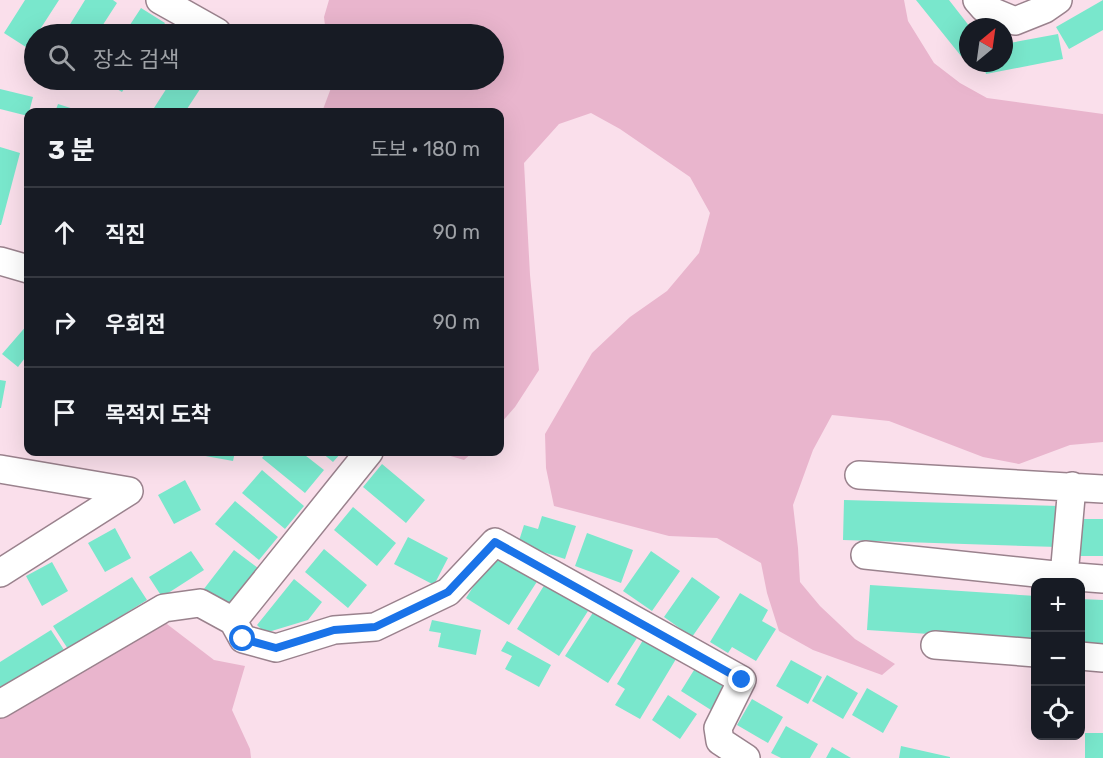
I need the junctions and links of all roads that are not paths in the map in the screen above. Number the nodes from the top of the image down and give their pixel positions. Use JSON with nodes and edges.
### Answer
{"nodes":[{"id":1,"x":160,"y":0,"type":"edge"},
{"id":2,"x":977,"y":0,"type":"edge"},
{"id":3,"x":1058,"y":0,"type":"edge"},
{"id":4,"x":203,"y":24,"type":"edge"},
{"id":5,"x":0,"y":261,"type":"edge"},
{"id":6,"x":24,"y":268,"type":"edge"},
{"id":7,"x":366,"y":456,"type":"edge"},
{"id":8,"x":0,"y":469,"type":"edge"},
{"id":9,"x":859,"y":475,"type":"dead end"},
{"id":10,"x":1072,"y":486,"type":"junction"},
{"id":11,"x":1103,"y":489,"type":"edge"},
{"id":12,"x":866,"y":555,"type":"dead end"},
{"id":13,"x":0,"y":573,"type":"edge"},
{"id":14,"x":1064,"y":576,"type":"junction"},
{"id":15,"x":1103,"y":579,"type":"edge"},
{"id":16,"x":233,"y":621,"type":"junction"},
{"id":17,"x":935,"y":645,"type":"dead end"},
{"id":18,"x":1031,"y":653,"type":"edge"},
{"id":19,"x":1085,"y":656,"type":"edge"},
{"id":20,"x":1103,"y":658,"type":"edge"},
{"id":21,"x":0,"y":704,"type":"edge"},
{"id":22,"x":746,"y":758,"type":"edge"}],
"edges":[{"from":1,"to":4,"type":"street"},
{"from":2,"to":3,"type":"street"},
{"from":5,"to":6,"type":"street"},
{"from":7,"to":16,"type":"street"},
{"from":8,"to":13,"type":"street"},
{"from":9,"to":10,"type":"street"},
{"from":10,"to":11,"type":"street"},
{"from":10,"to":14,"type":"street"},
{"from":12,"to":14,"type":"street"},
{"from":14,"to":15,"type":"street"},
{"from":16,"to":21,"type":"street"},
{"from":16,"to":22,"type":"street"},
{"from":17,"to":18,"type":"street"},
{"from":19,"to":20,"type":"street"}]}
